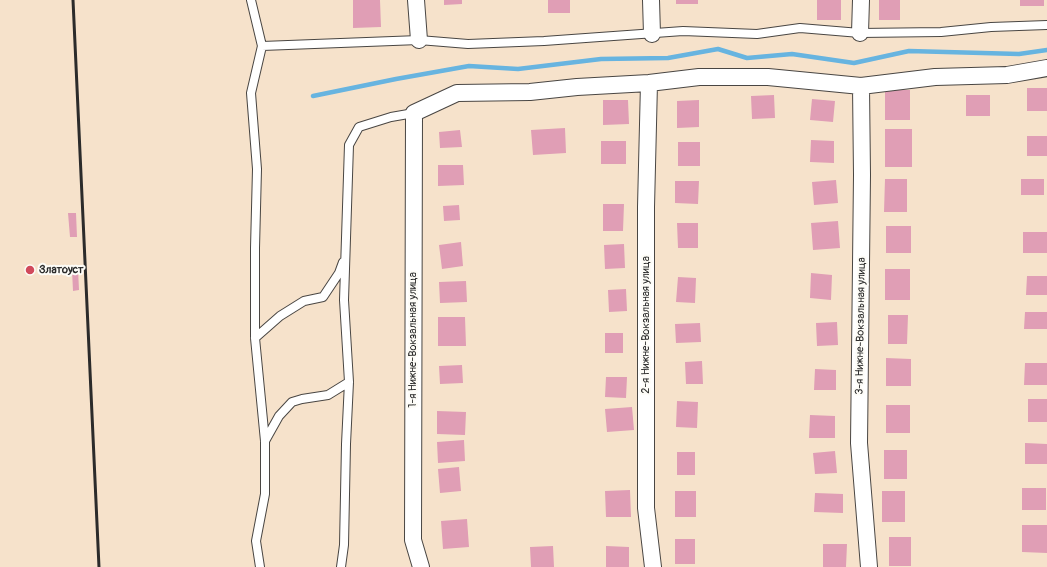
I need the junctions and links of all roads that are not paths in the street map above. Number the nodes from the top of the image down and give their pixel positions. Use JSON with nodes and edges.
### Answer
{"nodes":[{"id":1,"x":251,"y":0,"type":"edge"},
{"id":2,"x":416,"y":0,"type":"edge"},
{"id":3,"x":651,"y":0,"type":"edge"},
{"id":4,"x":861,"y":0,"type":"edge"},
{"id":5,"x":1047,"y":25,"type":"edge"},
{"id":6,"x":860,"y":33,"type":"junction"},
{"id":7,"x":652,"y":34,"type":"junction"},
{"id":8,"x":419,"y":40,"type":"junction"},
{"id":9,"x":262,"y":46,"type":"junction"},
{"id":10,"x":1047,"y":68,"type":"edge"},
{"id":11,"x":648,"y":82,"type":"junction"},
{"id":12,"x":860,"y":86,"type":"junction"},
{"id":13,"x":414,"y":112,"type":"junction"},
{"id":14,"x":346,"y":254,"type":"junction"},
{"id":15,"x":255,"y":338,"type":"junction"},
{"id":16,"x":349,"y":382,"type":"junction"},
{"id":17,"x":265,"y":441,"type":"junction"},
{"id":18,"x":260,"y":567,"type":"edge"},
{"id":19,"x":341,"y":567,"type":"edge"},
{"id":20,"x":421,"y":567,"type":"edge"},
{"id":21,"x":653,"y":567,"type":"edge"},
{"id":22,"x":868,"y":567,"type":"edge"}],
"edges":[{"from":1,"to":9,"type":"lane"},
{"from":2,"to":8,"type":"street"},
{"from":3,"to":7,"type":"street"},
{"from":4,"to":6,"type":"street"},
{"from":5,"to":6,"type":"lane"},
{"from":6,"to":7,"type":"lane"},
{"from":7,"to":8,"type":"lane"},
{"from":8,"to":9,"type":"lane"},
{"from":9,"to":15,"type":"lane"},
{"from":10,"to":12,"type":"street"},
{"from":11,"to":12,"type":"street"},
{"from":11,"to":13,"type":"street"},
{"from":11,"to":21,"type":"street","name":"2-я Нижне-Вокзальная улица"},
{"from":12,"to":22,"type":"street","name":"3-я Нижне-Вокзальная улица"},
{"from":13,"to":14,"type":"lane"},
{"from":13,"to":20,"type":"street","name":"1-я Нижне-Вокзальная улица"},
{"from":14,"to":15,"type":"lane"},
{"from":14,"to":16,"type":"lane"},
{"from":15,"to":17,"type":"lane"},
{"from":16,"to":17,"type":"lane"},
{"from":16,"to":19,"type":"lane"},
{"from":17,"to":18,"type":"lane"}]}
